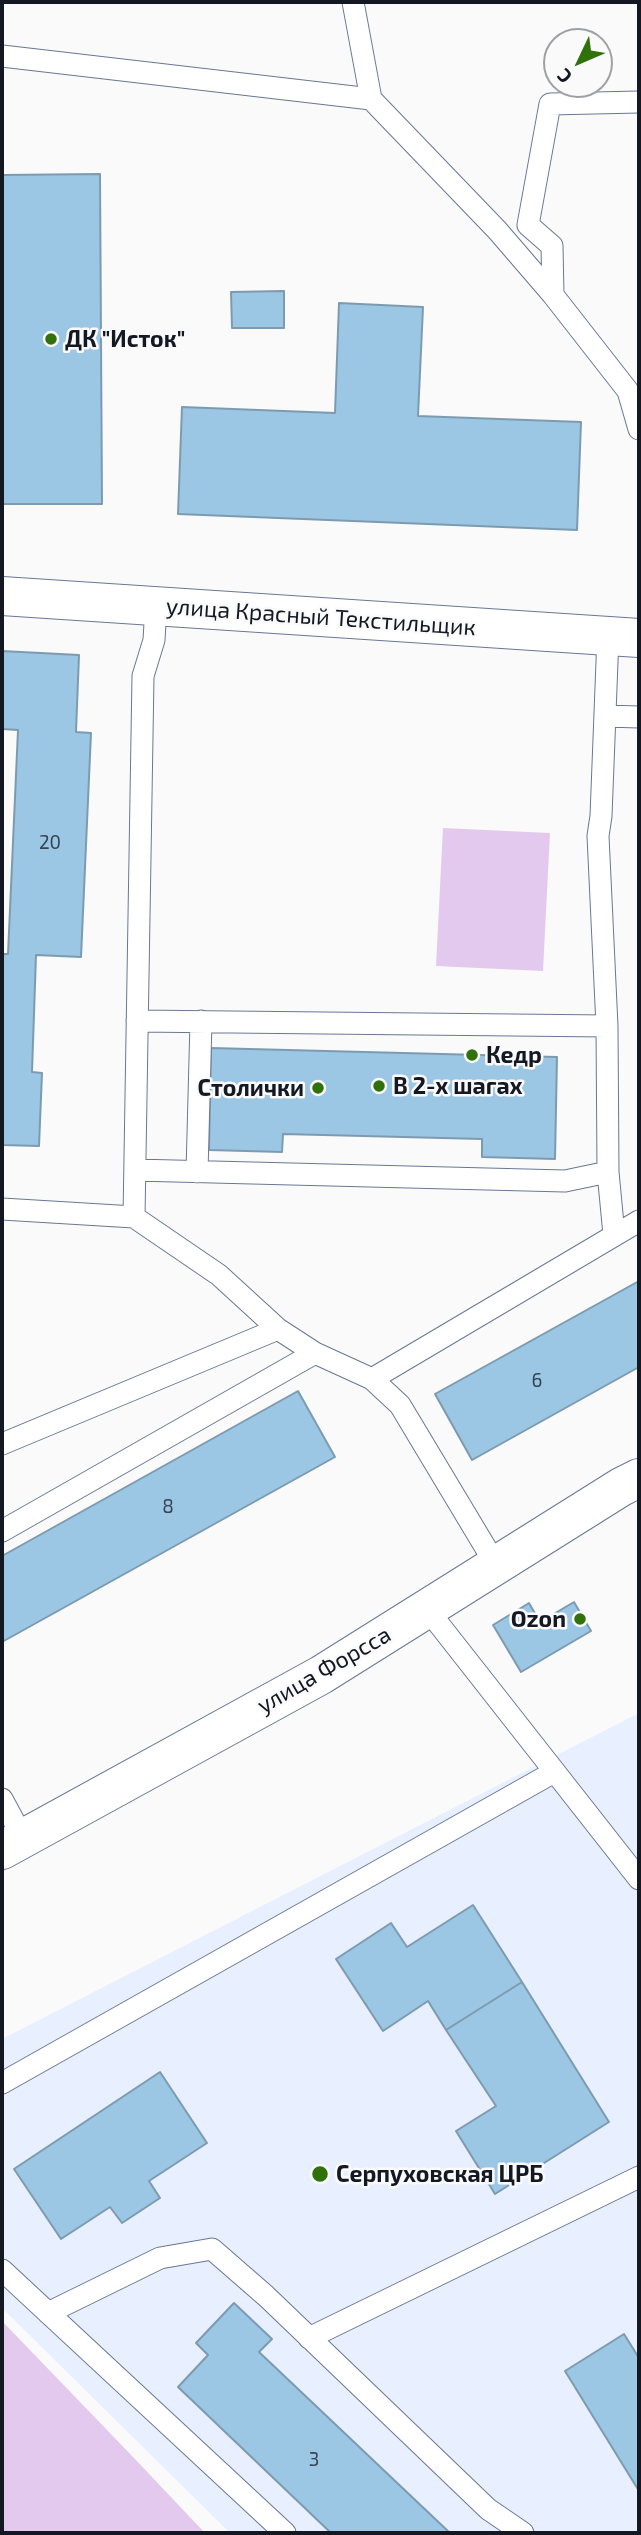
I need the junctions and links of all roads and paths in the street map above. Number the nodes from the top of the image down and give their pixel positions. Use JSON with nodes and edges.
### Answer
{"nodes":[{"id":1,"x":353,"y":2,"type":"edge"},
{"id":2,"x":2,"y":56,"type":"edge"},
{"id":3,"x":371,"y":99,"type":"junction"},
{"id":4,"x":639,"y":103,"type":"edge"},
{"id":5,"x":553,"y":295,"type":"junction"},
{"id":6,"x":639,"y":429,"type":"edge"},
{"id":7,"x":2,"y":596,"type":"edge"},
{"id":8,"x":156,"y":606,"type":"junction"},
{"id":9,"x":624,"y":637,"type":"edge"},
{"id":10,"x":605,"y":716,"type":"junction"},
{"id":11,"x":639,"y":717,"type":"edge"},
{"id":12,"x":137,"y":1021,"type":"junction"},
{"id":13,"x":201,"y":1021,"type":"junction"},
{"id":14,"x":607,"y":1026,"type":"junction"},
{"id":15,"x":135,"y":1170,"type":"junction"},
{"id":16,"x":197,"y":1172,"type":"junction"},
{"id":17,"x":608,"y":1172,"type":"junction"},
{"id":18,"x":2,"y":1209,"type":"edge"},
{"id":19,"x":134,"y":1217,"type":"junction"},
{"id":20,"x":639,"y":1221,"type":"edge"},
{"id":21,"x":614,"y":1236,"type":"junction"},
{"id":22,"x":278,"y":1329,"type":"junction"},
{"id":23,"x":315,"y":1353,"type":"junction"},
{"id":24,"x":373,"y":1378,"type":"junction"},
{"id":25,"x":2,"y":1444,"type":"edge"},
{"id":26,"x":639,"y":1478,"type":"edge"},
{"id":27,"x":2,"y":1531,"type":"edge"},
{"id":28,"x":496,"y":1565,"type":"junction"},
{"id":29,"x":427,"y":1609,"type":"junction"},
{"id":30,"x":554,"y":1772,"type":"junction"},
{"id":31,"x":2,"y":1800,"type":"edge"},
{"id":32,"x":12,"y":1844,"type":"edge"},
{"id":33,"x":639,"y":1879,"type":"edge"},
{"id":34,"x":2,"y":2083,"type":"edge"},
{"id":35,"x":639,"y":2177,"type":"edge"},
{"id":36,"x":2,"y":2270,"type":"edge"},
{"id":37,"x":48,"y":2313,"type":"junction"},
{"id":38,"x":309,"y":2338,"type":"junction"},
{"id":39,"x":285,"y":2533,"type":"edge"},
{"id":40,"x":523,"y":2533,"type":"edge"}],
"edges":[{"from":1,"to":3,"type":"lane"},
{"from":2,"to":3,"type":"lane"},
{"from":3,"to":5,"type":"lane"},
{"from":4,"to":5,"type":"lane"},
{"from":5,"to":6,"type":"lane"},
{"from":7,"to":8,"type":"street","name":"улица Красный Текстильщик"},
{"from":8,"to":9,"type":"street","name":"улица Красный Текстильщик"},
{"from":8,"to":12,"type":"lane"},
{"from":9,"to":10,"type":"lane"},
{"from":10,"to":11,"type":"lane"},
{"from":10,"to":14,"type":"lane"},
{"from":12,"to":13,"type":"lane"},
{"from":12,"to":15,"type":"lane"},
{"from":13,"to":14,"type":"lane"},
{"from":13,"to":16,"type":"lane"},
{"from":14,"to":17,"type":"lane"},
{"from":15,"to":16,"type":"lane"},
{"from":15,"to":19,"type":"lane"},
{"from":16,"to":17,"type":"lane"},
{"from":17,"to":21,"type":"lane"},
{"from":18,"to":19,"type":"lane"},
{"from":19,"to":22,"type":"lane"},
{"from":20,"to":21,"type":"lane"},
{"from":21,"to":24,"type":"lane"},
{"from":22,"to":23,"type":"lane"},
{"from":22,"to":25,"type":"lane"},
{"from":23,"to":24,"type":"lane"},
{"from":23,"to":27,"type":"lane"},
{"from":24,"to":28,"type":"lane"},
{"from":26,"to":28,"type":"street","name":"улица Форсса"},
{"from":28,"to":29,"type":"street","name":"улица Форсса"},
{"from":29,"to":30,"type":"lane"},
{"from":29,"to":32,"type":"street","name":"улица Форсса"},
{"from":30,"to":33,"type":"lane"},
{"from":30,"to":34,"type":"lane"},
{"from":31,"to":32,"type":"lane"},
{"from":35,"to":38,"type":"lane"},
{"from":36,"to":37,"type":"lane"},
{"from":37,"to":38,"type":"lane"},
{"from":37,"to":39,"type":"lane"},
{"from":38,"to":40,"type":"lane"}]}
